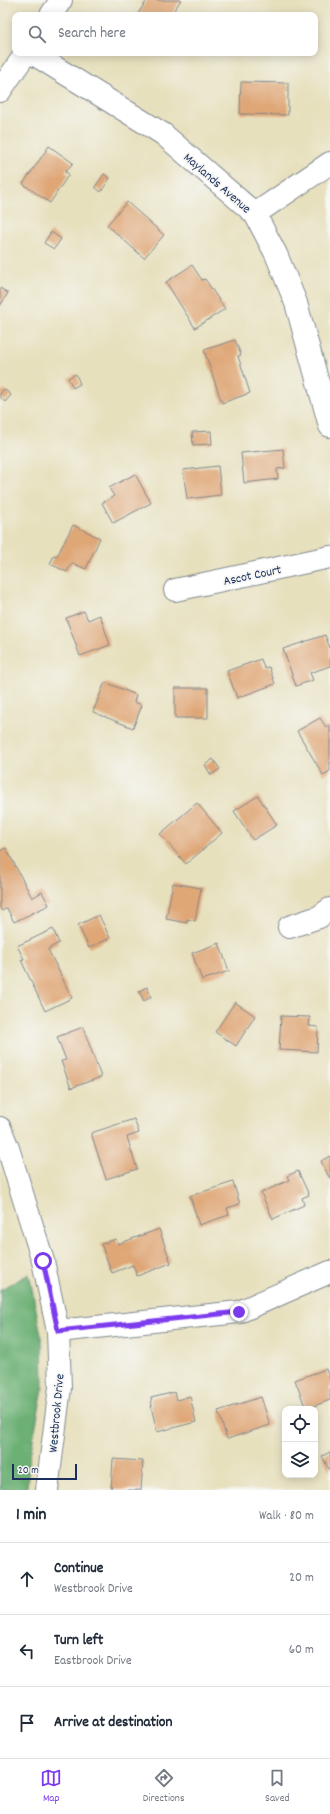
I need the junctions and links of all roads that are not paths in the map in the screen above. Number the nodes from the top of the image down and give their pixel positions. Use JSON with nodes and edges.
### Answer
{"nodes":[{"id":1,"x":61,"y":0,"type":"edge"},
{"id":2,"x":53,"y":12,"type":"edge"},
{"id":3,"x":24,"y":56,"type":"edge"},
{"id":4,"x":37,"y":56,"type":"edge"},
{"id":5,"x":0,"y":91,"type":"edge"},
{"id":6,"x":330,"y":163,"type":"edge"},
{"id":7,"x":255,"y":214,"type":"junction"},
{"id":8,"x":330,"y":426,"type":"edge"},
{"id":9,"x":330,"y":557,"type":"edge"},
{"id":10,"x":175,"y":590,"type":"dead end"},
{"id":11,"x":330,"y":908,"type":"edge"},
{"id":12,"x":289,"y":927,"type":"dead end"},
{"id":13,"x":0,"y":1128,"type":"edge"},
{"id":14,"x":330,"y":1272,"type":"edge"},
{"id":15,"x":58,"y":1331,"type":"junction"},
{"id":16,"x":47,"y":1490,"type":"edge"}],
"edges":[{"from":1,"to":2,"type":"street"},
{"from":3,"to":5,"type":"street"},
{"from":4,"to":7,"type":"street","name":"Maylands Avenue"},
{"from":6,"to":7,"type":"street"},
{"from":7,"to":8,"type":"street","name":"Maylands Avenue"},
{"from":9,"to":10,"type":"street","name":"Ascot Court"},
{"from":11,"to":12,"type":"street"},
{"from":13,"to":15,"type":"street","name":"Westbrook Drive"},
{"from":14,"to":15,"type":"street"},
{"from":15,"to":16,"type":"street","name":"Westbrook Drive"}]}
